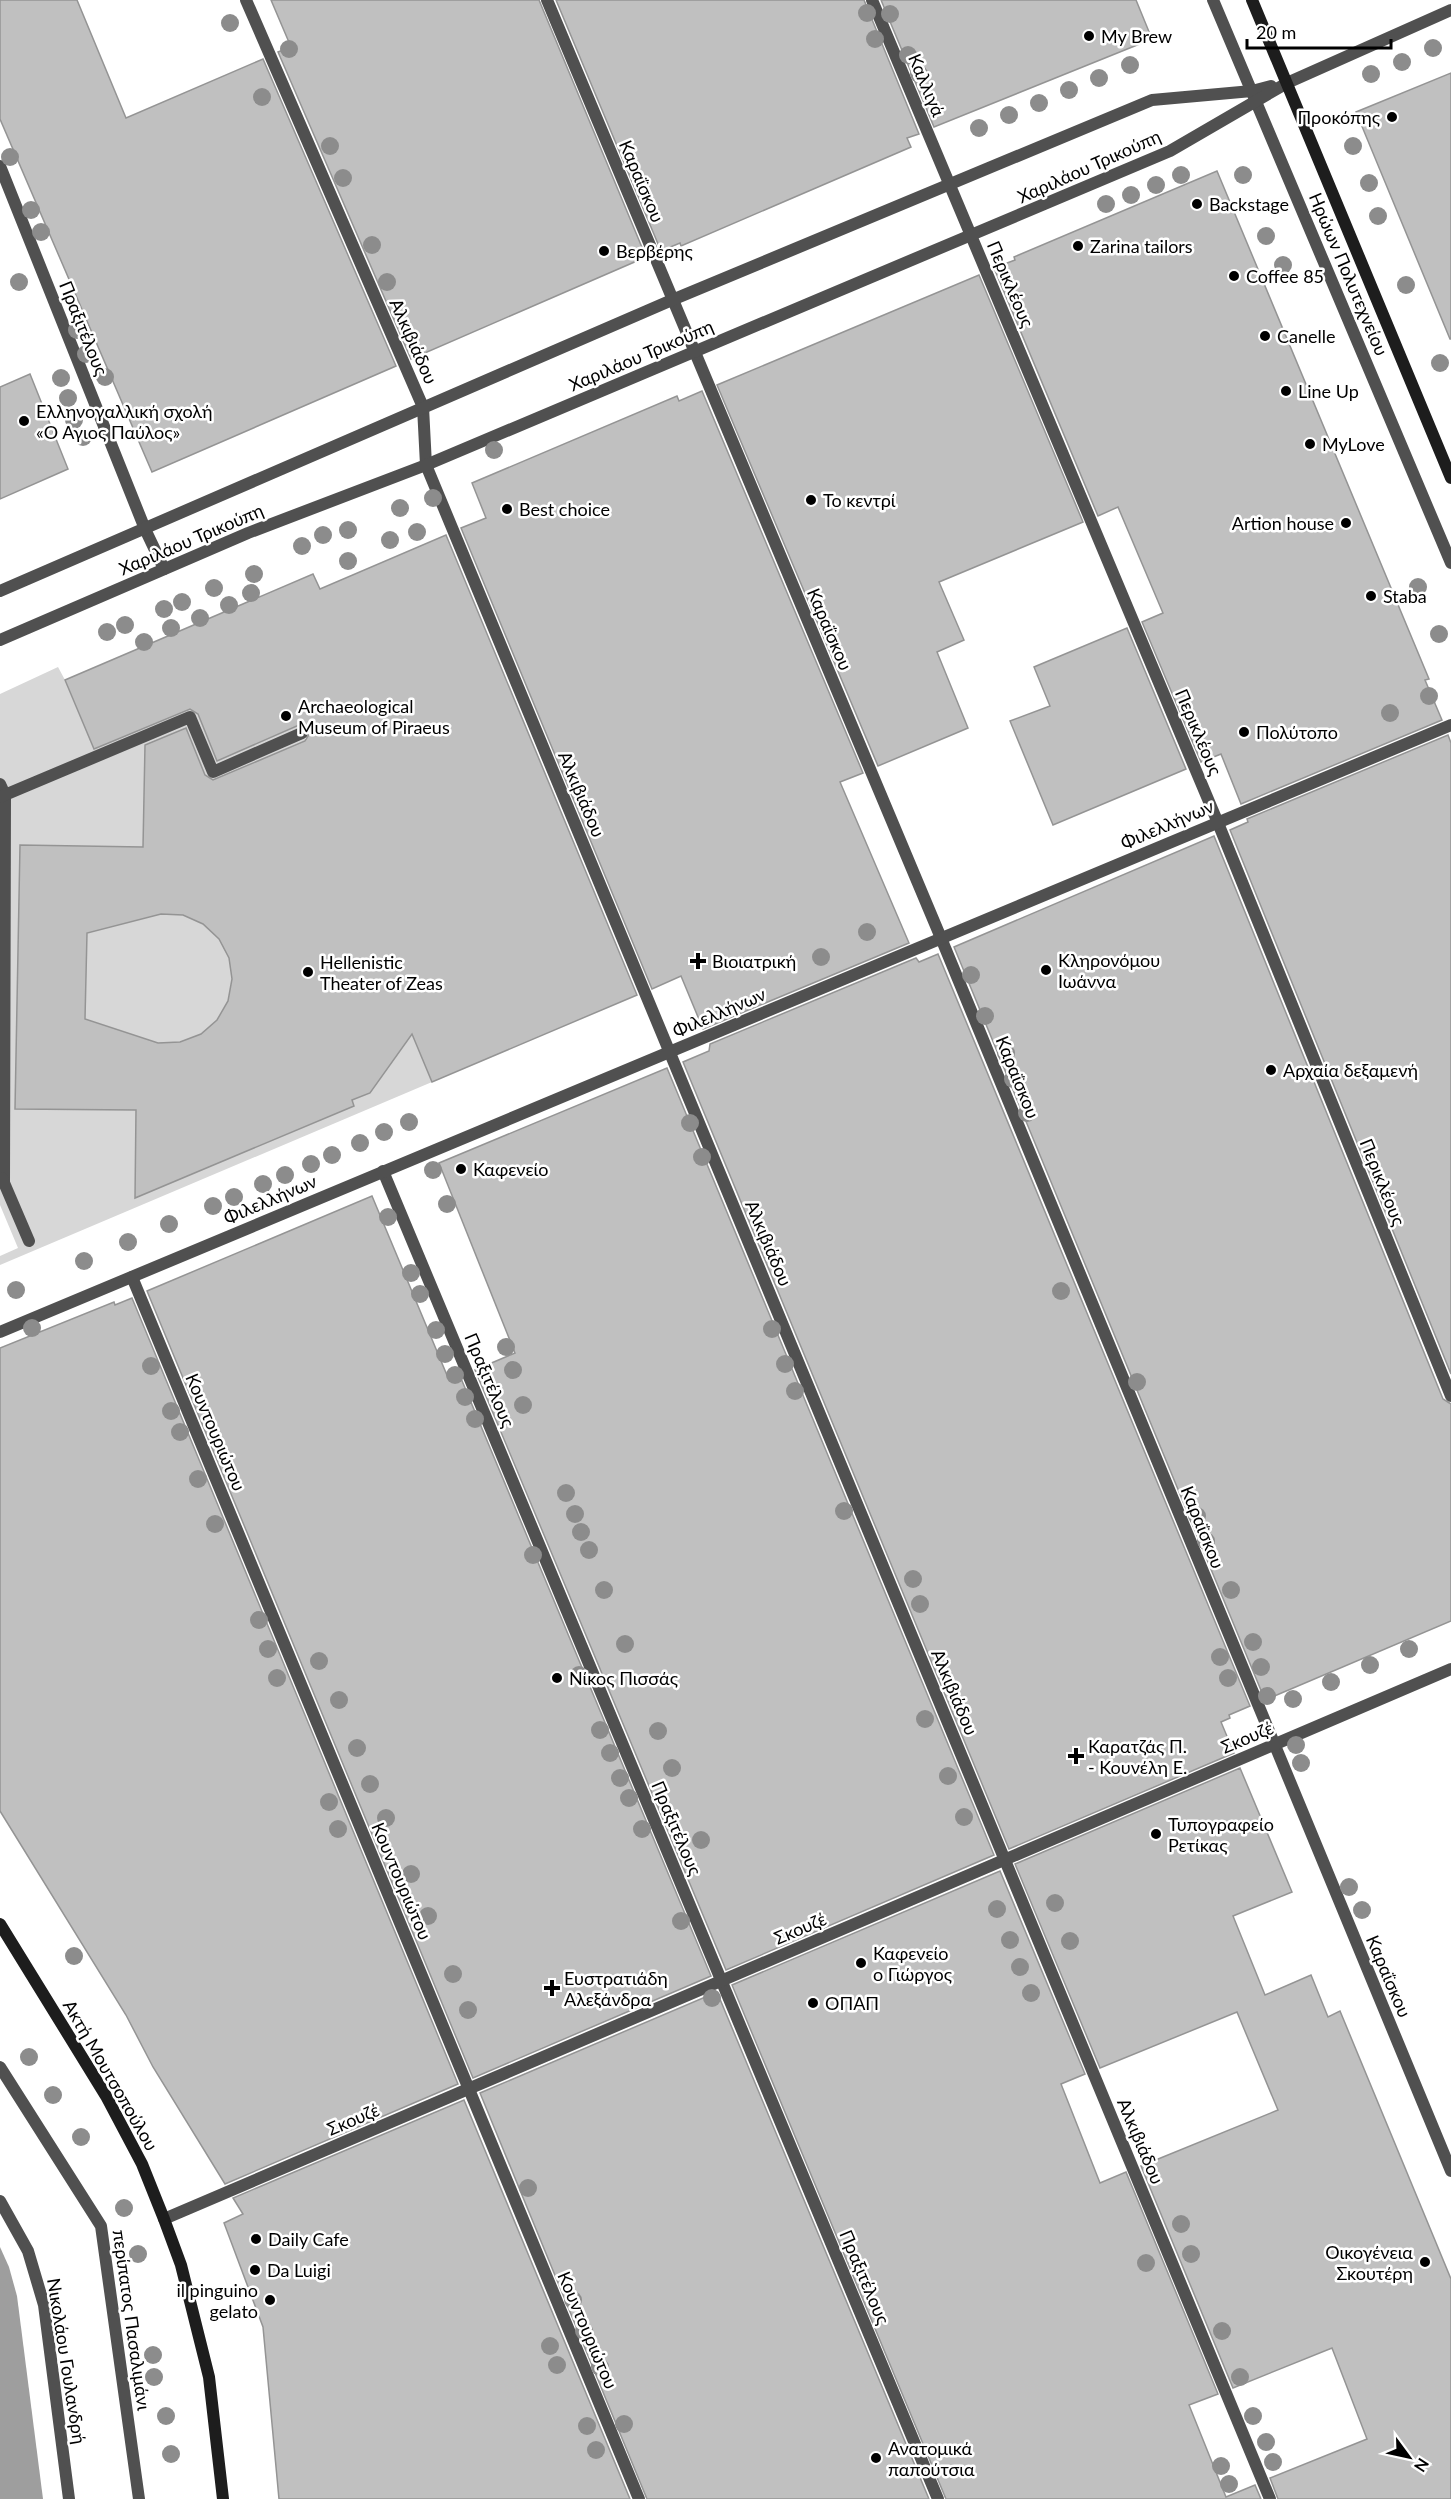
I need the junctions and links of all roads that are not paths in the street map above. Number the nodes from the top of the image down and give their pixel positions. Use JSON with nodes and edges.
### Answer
{"nodes":[{"id":1,"x":246,"y":0,"type":"edge"},
{"id":2,"x":547,"y":0,"type":"edge"},
{"id":3,"x":872,"y":0,"type":"edge"},
{"id":4,"x":1213,"y":0,"type":"edge"},
{"id":5,"x":1252,"y":0,"type":"edge"},
{"id":6,"x":1451,"y":10,"type":"edge"},
{"id":7,"x":1287,"y":83,"type":"junction"},
{"id":8,"x":1253,"y":95,"type":"junction"},
{"id":9,"x":0,"y":166,"type":"edge"},
{"id":10,"x":948,"y":184,"type":"junction"},
{"id":11,"x":972,"y":237,"type":"junction"},
{"id":12,"x":672,"y":300,"type":"junction"},
{"id":13,"x":694,"y":352,"type":"junction"},
{"id":14,"x":423,"y":407,"type":"junction"},
{"id":15,"x":426,"y":465,"type":"junction"},
{"id":16,"x":1451,"y":478,"type":"edge"},
{"id":17,"x":145,"y":529,"type":"junction"},
{"id":18,"x":1451,"y":563,"type":"edge"},
{"id":19,"x":164,"y":569,"type":"junction"},
{"id":20,"x":0,"y":591,"type":"edge"},
{"id":21,"x":0,"y":640,"type":"edge"},
{"id":22,"x":1451,"y":725,"type":"edge"},
{"id":23,"x":302,"y":733,"type":"dead end"},
{"id":24,"x":2,"y":792,"type":"edge"},
{"id":25,"x":1218,"y":823,"type":"junction"},
{"id":26,"x":941,"y":938,"type":"junction"},
{"id":27,"x":670,"y":1052,"type":"junction"},
{"id":28,"x":383,"y":1172,"type":"junction"},
{"id":29,"x":2,"y":1178,"type":"edge"},
{"id":30,"x":29,"y":1241,"type":"dead end"},
{"id":31,"x":132,"y":1277,"type":"junction"},
{"id":32,"x":0,"y":1332,"type":"edge"},
{"id":33,"x":1451,"y":1396,"type":"edge"},
{"id":34,"x":1451,"y":1669,"type":"edge"},
{"id":35,"x":1273,"y":1745,"type":"junction"},
{"id":36,"x":1005,"y":1860,"type":"junction"},
{"id":37,"x":0,"y":1924,"type":"edge"},
{"id":38,"x":722,"y":1981,"type":"junction"},
{"id":39,"x":0,"y":2067,"type":"edge"},
{"id":40,"x":469,"y":2089,"type":"junction"},
{"id":41,"x":1451,"y":2171,"type":"edge"},
{"id":42,"x":0,"y":2201,"type":"edge"},
{"id":43,"x":164,"y":2219,"type":"junction"},
{"id":44,"x":69,"y":2499,"type":"edge"},
{"id":45,"x":139,"y":2499,"type":"edge"},
{"id":46,"x":223,"y":2499,"type":"edge"},
{"id":47,"x":639,"y":2499,"type":"edge"},
{"id":48,"x":938,"y":2499,"type":"edge"},
{"id":49,"x":1270,"y":2499,"type":"edge"}],
"edges":[{"from":1,"to":14,"type":"street","name":"Αλκιβιάδου"},
{"from":2,"to":12,"type":"street","name":"Καραΐσκου"},
{"from":3,"to":10,"type":"street","name":"Καλλιγά"},
{"from":4,"to":8,"type":"street","name":"Ηρώων Πολυτεχνείου"},
{"from":5,"to":7,"type":"main road","name":"Ηρώων Πολυτεχνείου"},
{"from":6,"to":7,"type":"street","name":"Χαριλάου Τρικούπη"},
{"from":7,"to":8,"type":"street","name":"Χαριλάου Τρικούπη"},
{"from":7,"to":16,"type":"main road","name":"Ηρώων Πολυτεχνείου"},
{"from":8,"to":10,"type":"street","name":"Χαριλάου Τρικούπη"},
{"from":8,"to":11,"type":"street","name":"Χαριλάου Τρικούπη"},
{"from":8,"to":18,"type":"street","name":"Ηρώων Πολυτεχνείου"},
{"from":9,"to":17,"type":"street","name":"Πραξιτέλους"},
{"from":10,"to":11,"type":"street","name":"Περικλέους"},
{"from":10,"to":12,"type":"street","name":"Χαριλάου Τρικούπη"},
{"from":11,"to":13,"type":"street","name":"Χαριλάου Τρικούπη"},
{"from":11,"to":25,"type":"street","name":"Περικλέους"},
{"from":12,"to":13,"type":"street","name":"Καραΐσκου"},
{"from":12,"to":14,"type":"street","name":"Χαριλάου Τρικούπη"},
{"from":13,"to":15,"type":"street","name":"Χαριλάου Τρικούπη"},
{"from":13,"to":26,"type":"street","name":"Καραΐσκου"},
{"from":14,"to":15,"type":"street","name":"Αλκιβιάδου"},
{"from":14,"to":17,"type":"street","name":"Χαριλάου Τρικούπη"},
{"from":15,"to":19,"type":"street","name":"Χαριλάου Τρικούπη"},
{"from":15,"to":27,"type":"street","name":"Αλκιβιάδου"},
{"from":17,"to":19,"type":"street","name":"Πραξιτέλους"},
{"from":17,"to":20,"type":"street","name":"Χαριλάου Τρικούπη"},
{"from":19,"to":21,"type":"street","name":"Χαριλάου Τρικούπη"},
{"from":22,"to":25,"type":"street","name":"Φιλελλήνων"},
{"from":23,"to":24,"type":"street"},
{"from":24,"to":29,"type":"street"},
{"from":25,"to":26,"type":"street","name":"Φιλελλήνων"},
{"from":25,"to":33,"type":"street","name":"Περικλέους"},
{"from":26,"to":27,"type":"street","name":"Φιλελλήνων"},
{"from":26,"to":35,"type":"street","name":"Καραΐσκου"},
{"from":27,"to":28,"type":"street","name":"Φιλελλήνων"},
{"from":27,"to":36,"type":"street","name":"Αλκιβιάδου"},
{"from":28,"to":31,"type":"street","name":"Φιλελλήνων"},
{"from":28,"to":38,"type":"street","name":"Πραξιτέλους"},
{"from":29,"to":30,"type":"street"},
{"from":31,"to":32,"type":"street","name":"Φιλελλήνων"},
{"from":31,"to":40,"type":"street","name":"Κουντουριώτου"},
{"from":34,"to":35,"type":"street","name":"Σκουζέ"},
{"from":35,"to":36,"type":"street","name":"Σκουζέ"},
{"from":35,"to":41,"type":"street","name":"Καραΐσκου"},
{"from":36,"to":38,"type":"street","name":"Σκουζέ"},
{"from":36,"to":49,"type":"street","name":"Αλκιβιάδου"},
{"from":37,"to":43,"type":"main road","name":"Ακτή Μουτσοπούλου"},
{"from":38,"to":40,"type":"street","name":"Σκουζέ"},
{"from":38,"to":48,"type":"street","name":"Πραξιτέλους"},
{"from":39,"to":45,"type":"street","name":"περίπατος Πασαλιμάνι"},
{"from":40,"to":43,"type":"street","name":"Σκουζέ"},
{"from":40,"to":47,"type":"street","name":"Κουντουριώτου"},
{"from":42,"to":44,"type":"street","name":"Νικολάου Γουλανδρή"},
{"from":43,"to":46,"type":"main road","name":"Ακτή Μουτσοπούλου"}]}
